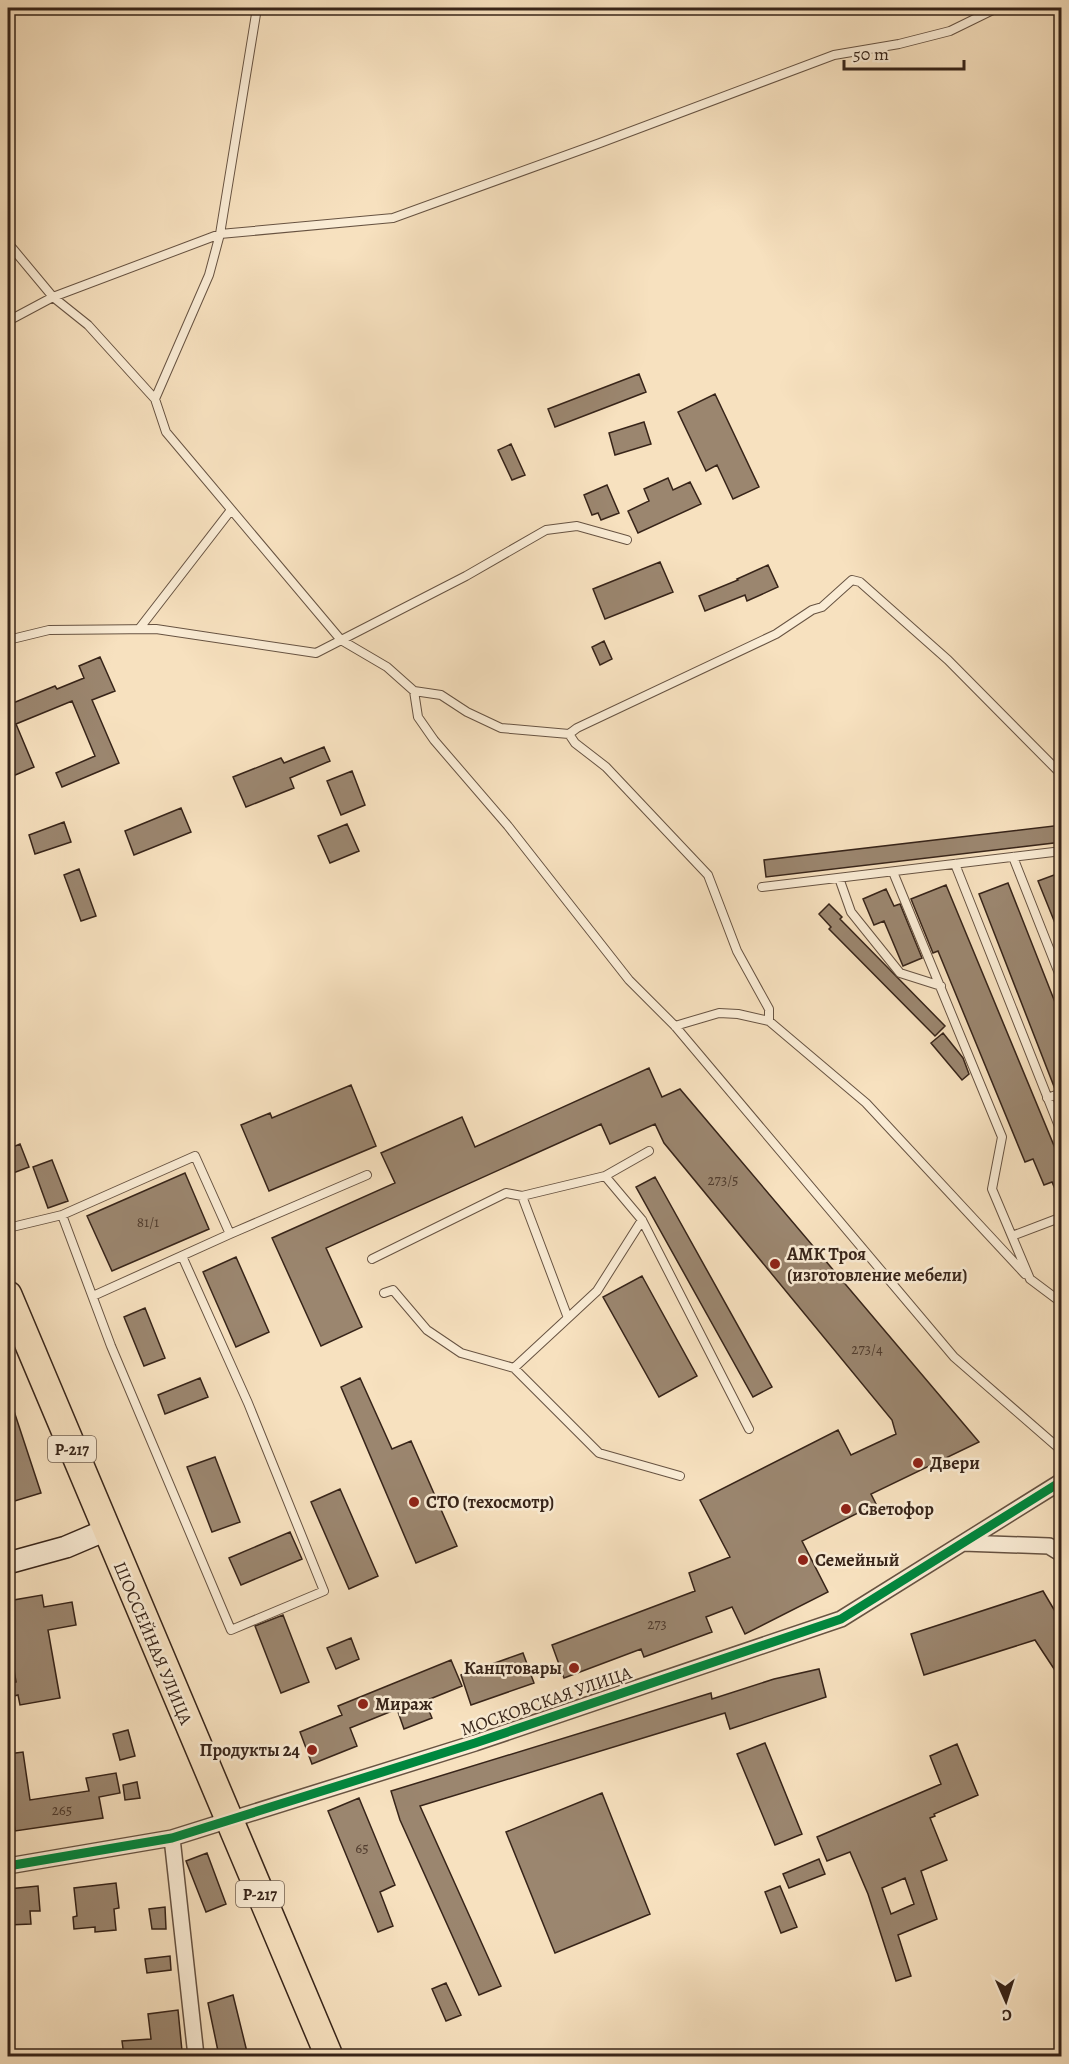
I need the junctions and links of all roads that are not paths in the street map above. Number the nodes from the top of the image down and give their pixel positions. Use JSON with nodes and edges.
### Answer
{"nodes":[{"id":1,"x":257,"y":8,"type":"edge"},
{"id":2,"x":997,"y":8,"type":"edge"},
{"id":3,"x":219,"y":234,"type":"junction"},
{"id":4,"x":8,"y":243,"type":"edge"},
{"id":5,"x":53,"y":297,"type":"junction"},
{"id":6,"x":8,"y":321,"type":"edge"},
{"id":7,"x":155,"y":399,"type":"junction"},
{"id":8,"x":231,"y":510,"type":"junction"},
{"id":9,"x":627,"y":540,"type":"dead end"},
{"id":10,"x":140,"y":629,"type":"junction"},
{"id":11,"x":8,"y":640,"type":"edge"},
{"id":12,"x":341,"y":640,"type":"junction"},
{"id":13,"x":414,"y":691,"type":"junction"},
{"id":14,"x":569,"y":734,"type":"junction"},
{"id":15,"x":1062,"y":775,"type":"edge"},
{"id":16,"x":1062,"y":851,"type":"edge"},
{"id":17,"x":1013,"y":857,"type":"junction"},
{"id":18,"x":955,"y":864,"type":"junction"},
{"id":19,"x":893,"y":872,"type":"junction"},
{"id":20,"x":840,"y":878,"type":"junction"},
{"id":21,"x":762,"y":887,"type":"dead end"},
{"id":22,"x":1062,"y":981,"type":"edge"},
{"id":23,"x":941,"y":986,"type":"junction"},
{"id":24,"x":769,"y":1021,"type":"junction"},
{"id":25,"x":675,"y":1026,"type":"junction"},
{"id":26,"x":1062,"y":1093,"type":"edge"},
{"id":27,"x":1047,"y":1098,"type":"junction"},
{"id":28,"x":1062,"y":1134,"type":"edge"},
{"id":29,"x":649,"y":1151,"type":"dead end"},
{"id":30,"x":367,"y":1175,"type":"dead end"},
{"id":31,"x":604,"y":1176,"type":"junction"},
{"id":32,"x":522,"y":1196,"type":"junction"},
{"id":33,"x":62,"y":1215,"type":"junction"},
{"id":34,"x":1062,"y":1217,"type":"edge"},
{"id":35,"x":642,"y":1220,"type":"junction"},
{"id":36,"x":8,"y":1228,"type":"edge"},
{"id":37,"x":230,"y":1234,"type":"junction"},
{"id":38,"x":1012,"y":1236,"type":"junction"},
{"id":39,"x":182,"y":1256,"type":"junction"},
{"id":40,"x":372,"y":1260,"type":"dead end"},
{"id":41,"x":1030,"y":1280,"type":"junction"},
{"id":42,"x":384,"y":1293,"type":"dead end"},
{"id":43,"x":8,"y":1295,"type":"edge"},
{"id":44,"x":93,"y":1296,"type":"junction"},
{"id":45,"x":1062,"y":1303,"type":"edge"},
{"id":46,"x":568,"y":1318,"type":"junction"},
{"id":47,"x":514,"y":1368,"type":"junction"},
{"id":48,"x":748,"y":1429,"type":"dead end"},
{"id":49,"x":1062,"y":1451,"type":"edge"},
{"id":50,"x":680,"y":1476,"type":"dead end"},
{"id":51,"x":1062,"y":1481,"type":"edge"},
{"id":52,"x":106,"y":1530,"type":"junction"},
{"id":53,"x":963,"y":1543,"type":"junction"},
{"id":54,"x":1062,"y":1554,"type":"edge"},
{"id":55,"x":8,"y":1563,"type":"edge"},
{"id":56,"x":229,"y":1820,"type":"junction"},
{"id":57,"x":172,"y":1838,"type":"junction"},
{"id":58,"x":8,"y":1866,"type":"edge"},
{"id":59,"x":196,"y":2056,"type":"edge"},
{"id":60,"x":329,"y":2056,"type":"edge"}],
"edges":[{"from":1,"to":3,"type":"lane"},
{"from":2,"to":3,"type":"lane"},
{"from":3,"to":5,"type":"lane"},
{"from":3,"to":7,"type":"lane"},
{"from":4,"to":5,"type":"lane"},
{"from":5,"to":6,"type":"lane"},
{"from":5,"to":7,"type":"lane"},
{"from":7,"to":8,"type":"lane"},
{"from":8,"to":10,"type":"lane"},
{"from":8,"to":12,"type":"lane"},
{"from":9,"to":12,"type":"lane"},
{"from":10,"to":11,"type":"lane"},
{"from":10,"to":12,"type":"lane"},
{"from":12,"to":13,"type":"lane"},
{"from":13,"to":14,"type":"lane"},
{"from":13,"to":25,"type":"lane"},
{"from":14,"to":15,"type":"lane"},
{"from":14,"to":24,"type":"lane"},
{"from":16,"to":17,"type":"lane"},
{"from":17,"to":18,"type":"lane"},
{"from":17,"to":22,"type":"lane"},
{"from":18,"to":19,"type":"lane"},
{"from":18,"to":27,"type":"lane"},
{"from":19,"to":20,"type":"lane"},
{"from":19,"to":23,"type":"lane"},
{"from":20,"to":21,"type":"lane"},
{"from":20,"to":23,"type":"lane"},
{"from":23,"to":38,"type":"lane"},
{"from":24,"to":25,"type":"lane"},
{"from":24,"to":41,"type":"lane"},
{"from":25,"to":49,"type":"lane"},
{"from":26,"to":27,"type":"lane"},
{"from":27,"to":28,"type":"lane"},
{"from":29,"to":31,"type":"lane"},
{"from":30,"to":37,"type":"lane"},
{"from":31,"to":32,"type":"lane"},
{"from":31,"to":35,"type":"lane"},
{"from":32,"to":40,"type":"lane"},
{"from":32,"to":46,"type":"lane"},
{"from":33,"to":36,"type":"lane"},
{"from":33,"to":37,"type":"lane"},
{"from":33,"to":44,"type":"lane"},
{"from":34,"to":38,"type":"lane"},
{"from":35,"to":46,"type":"lane"},
{"from":35,"to":48,"type":"lane"},
{"from":37,"to":39,"type":"lane"},
{"from":38,"to":41,"type":"lane"},
{"from":39,"to":44,"type":"lane"},
{"from":39,"to":44,"type":"lane"},
{"from":41,"to":45,"type":"lane"},
{"from":42,"to":47,"type":"lane"},
{"from":43,"to":52,"type":"highway","name":"ШОССЕЙНАЯ УЛИЦА","number":"Р-217"},
{"from":46,"to":47,"type":"lane"},
{"from":47,"to":50,"type":"lane"},
{"from":51,"to":53,"type":"street","name":"МОСКОВСКАЯ УЛИЦА"},
{"from":52,"to":55,"type":"main road"},
{"from":52,"to":56,"type":"highway","name":"ШОССЕЙНАЯ УЛИЦА","number":"Р-217"},
{"from":53,"to":54,"type":"street"},
{"from":53,"to":56,"type":"street","name":"МОСКОВСКАЯ УЛИЦА"},
{"from":56,"to":57,"type":"street","name":"МОСКОВСКАЯ УЛИЦА"},
{"from":56,"to":60,"type":"highway","name":"ШОССЕЙНАЯ УЛИЦА","number":"Р-217"},
{"from":57,"to":58,"type":"street","name":"МОСКОВСКАЯ УЛИЦА"},
{"from":57,"to":59,"type":"street"}]}
